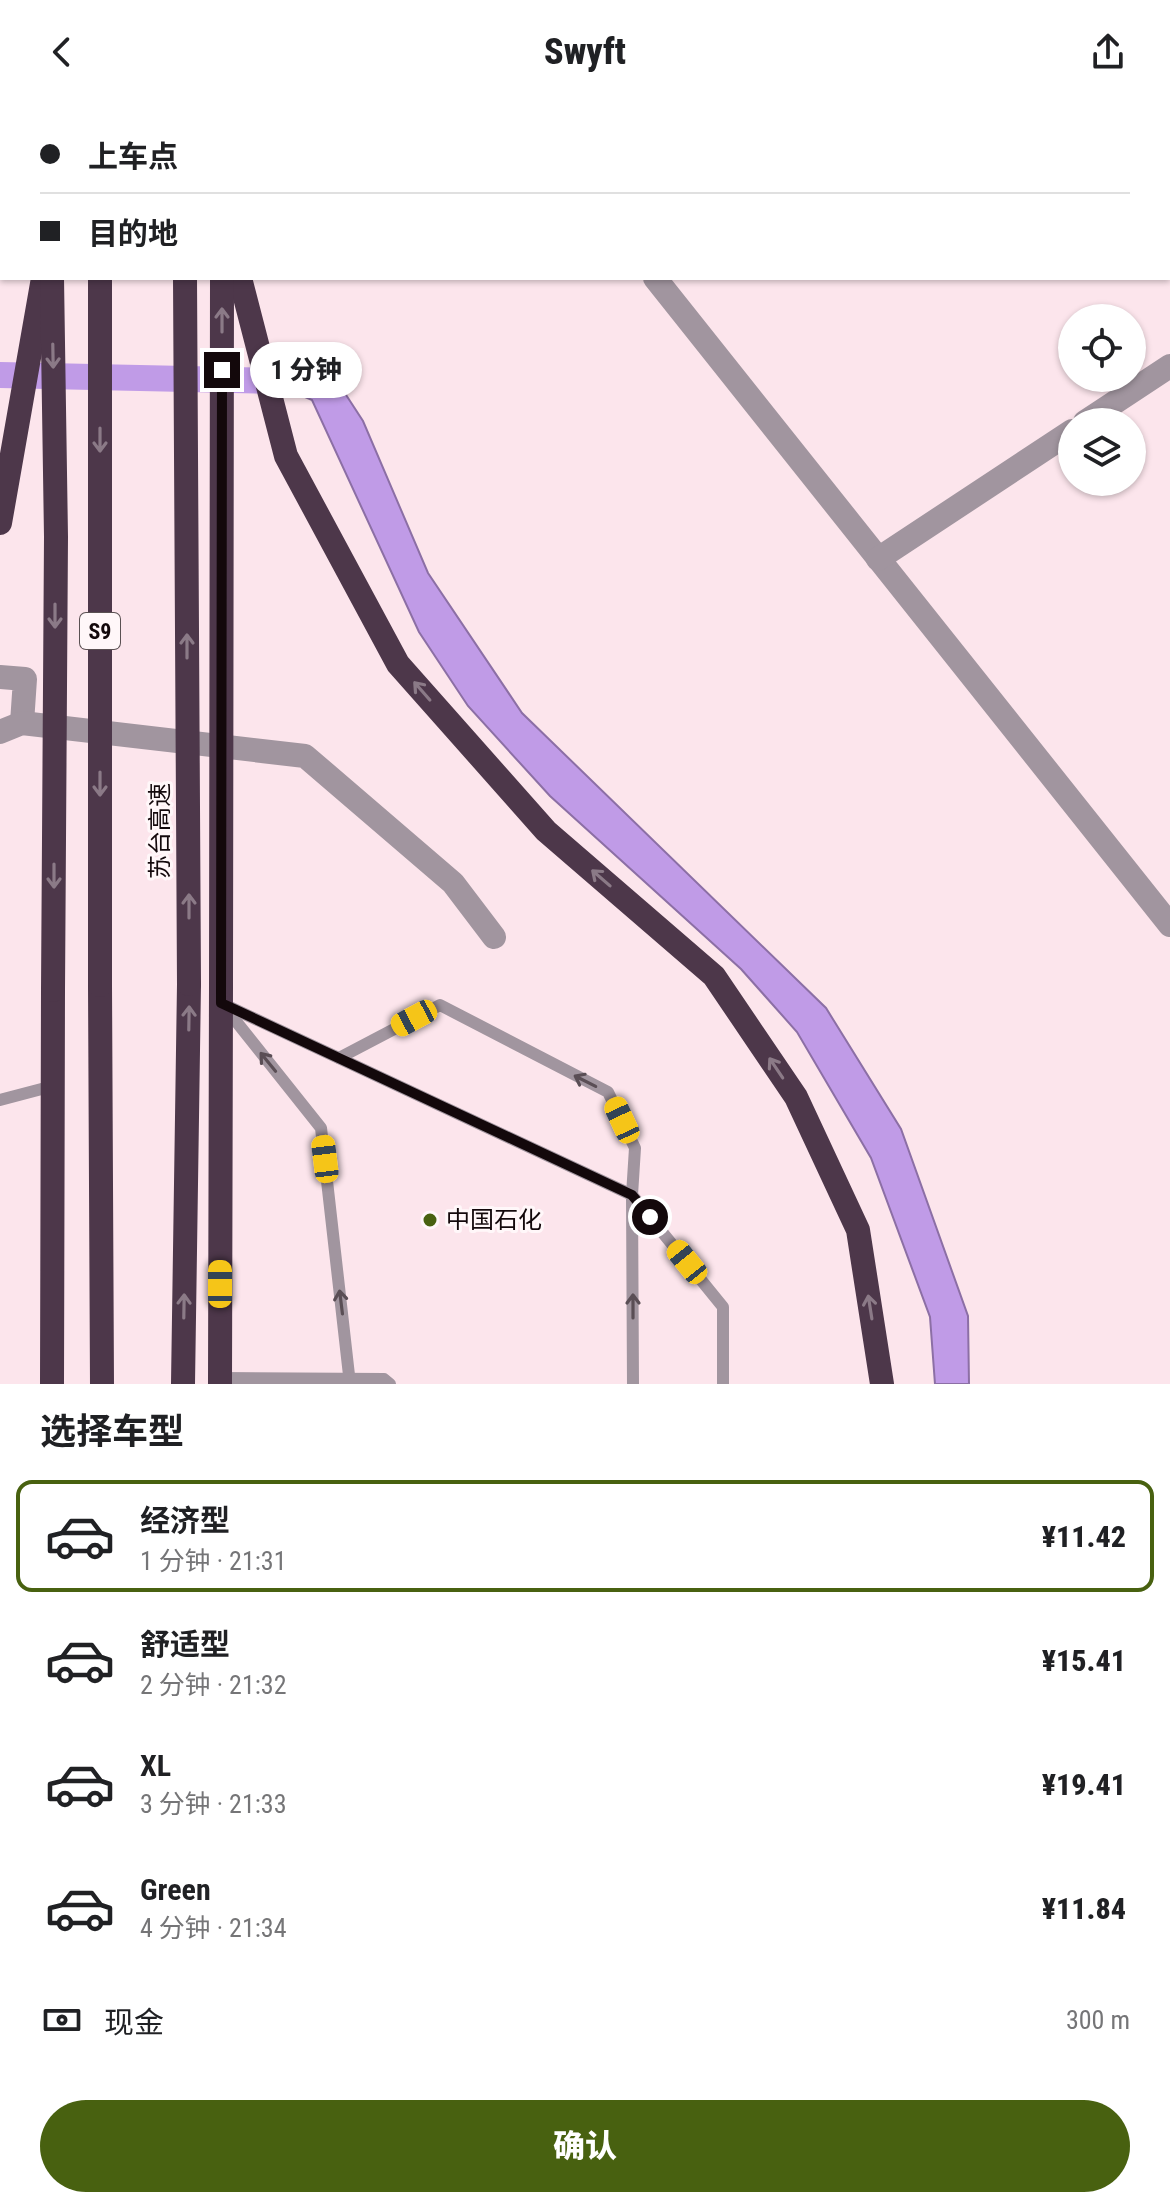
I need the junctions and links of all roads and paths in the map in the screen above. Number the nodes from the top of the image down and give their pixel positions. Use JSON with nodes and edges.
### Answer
{"nodes":[{"id":1,"x":43,"y":280,"type":"edge"},
{"id":2,"x":52,"y":280,"type":"edge"},
{"id":3,"x":100,"y":280,"type":"edge"},
{"id":4,"x":185,"y":280,"type":"edge"},
{"id":5,"x":222,"y":280,"type":"edge"},
{"id":6,"x":241,"y":280,"type":"edge"},
{"id":7,"x":657,"y":280,"type":"edge"},
{"id":8,"x":1170,"y":366,"type":"edge"},
{"id":9,"x":1106,"y":408,"type":"edge"},
{"id":10,"x":1058,"y":440,"type":"edge"},
{"id":11,"x":0,"y":523,"type":"edge"},
{"id":12,"x":878,"y":559,"type":"junction"},
{"id":13,"x":0,"y":677,"type":"edge"},
{"id":14,"x":11,"y":728,"type":"edge"},
{"id":15,"x":1170,"y":925,"type":"edge"},
{"id":16,"x":494,"y":937,"type":"dead end"},
{"id":17,"x":221,"y":995,"type":"junction"},
{"id":18,"x":339,"y":1058,"type":"junction"},
{"id":19,"x":53,"y":1086,"type":"junction"},
{"id":20,"x":0,"y":1100,"type":"edge"},
{"id":21,"x":632,"y":1195,"type":"junction"},
{"id":22,"x":220,"y":1381,"type":"edge"},
{"id":23,"x":274,"y":1381,"type":"edge"},
{"id":24,"x":350,"y":1382,"type":"edge"},
{"id":25,"x":52,"y":1384,"type":"edge"},
{"id":26,"x":102,"y":1384,"type":"edge"},
{"id":27,"x":183,"y":1384,"type":"edge"},
{"id":28,"x":390,"y":1384,"type":"edge"},
{"id":29,"x":633,"y":1384,"type":"edge"},
{"id":30,"x":723,"y":1384,"type":"edge"},
{"id":31,"x":882,"y":1384,"type":"edge"}],
"edges":[{"from":1,"to":11,"type":"highway"},
{"from":2,"to":19,"type":"highway","one_way":true,"bridge":true},
{"from":3,"to":26,"type":"highway","number":"S9","one_way":true,"bridge":true},
{"from":27,"to":4,"type":"highway","name":"苏台高速","one_way":true,"bridge":true},
{"from":17,"to":5,"type":"highway","one_way":true,"bridge":true},
{"from":31,"to":6,"type":"highway","one_way":true},
{"from":7,"to":12,"type":"street"},
{"from":8,"to":9,"type":"street"},
{"from":10,"to":12,"type":"street"},
{"from":12,"to":15,"type":"street"},
{"from":13,"to":14,"type":"street"},
{"from":14,"to":16,"type":"street"},
{"from":17,"to":18,"type":"lane"},
{"from":17,"to":22,"type":"highway"},
{"from":24,"to":17,"type":"lane","one_way":true},
{"from":18,"to":21,"type":"lane"},
{"from":21,"to":18,"type":"lane","one_way":true},
{"from":19,"to":20,"type":"lane"},
{"from":19,"to":25,"type":"highway"},
{"from":29,"to":21,"type":"lane","one_way":true},
{"from":21,"to":30,"type":"lane"},
{"from":22,"to":23,"type":"lane"},
{"from":23,"to":24,"type":"lane"},
{"from":24,"to":28,"type":"lane"}]}
